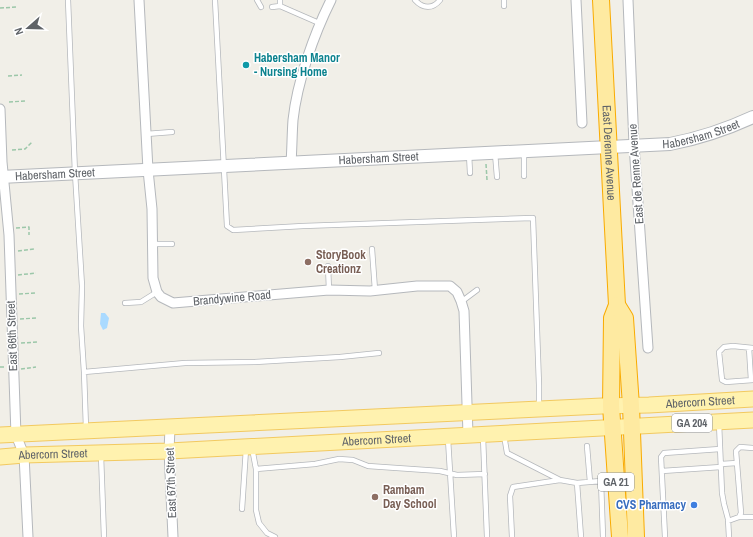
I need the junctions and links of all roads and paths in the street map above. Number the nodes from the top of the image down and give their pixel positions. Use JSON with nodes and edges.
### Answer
{"nodes":[{"id":1,"x":68,"y":0,"type":"edge"},
{"id":2,"x":139,"y":0,"type":"edge"},
{"id":3,"x":215,"y":0,"type":"edge"},
{"id":4,"x":257,"y":0,"type":"edge"},
{"id":5,"x":280,"y":0,"type":"edge"},
{"id":6,"x":331,"y":0,"type":"edge"},
{"id":7,"x":415,"y":0,"type":"edge"},
{"id":8,"x":440,"y":0,"type":"edge"},
{"id":9,"x":504,"y":0,"type":"edge"},
{"id":10,"x":576,"y":0,"type":"edge"},
{"id":11,"x":601,"y":0,"type":"edge"},
{"id":12,"x":628,"y":0,"type":"edge"},
{"id":13,"x":280,"y":6,"type":"junction"},
{"id":14,"x":504,"y":6,"type":"dead end"},
{"id":15,"x":18,"y":7,"type":"dead end"},
{"id":16,"x":261,"y":7,"type":"dead end"},
{"id":17,"x":272,"y":7,"type":"dead end"},
{"id":18,"x":0,"y":8,"type":"edge"},
{"id":19,"x":319,"y":24,"type":"junction"},
{"id":20,"x":22,"y":75,"type":"dead end"},
{"id":21,"x":8,"y":76,"type":"dead end"},
{"id":22,"x":25,"y":101,"type":"dead end"},
{"id":23,"x":10,"y":102,"type":"dead end"},
{"id":24,"x":0,"y":109,"type":"edge"},
{"id":25,"x":753,"y":117,"type":"edge"},
{"id":26,"x":582,"y":123,"type":"dead end"},
{"id":27,"x":172,"y":132,"type":"dead end"},
{"id":28,"x":146,"y":134,"type":"junction"},
{"id":29,"x":32,"y":142,"type":"dead end"},
{"id":30,"x":634,"y":145,"type":"junction"},
{"id":31,"x":608,"y":147,"type":"junction"},
{"id":32,"x":12,"y":150,"type":"dead end"},
{"id":33,"x":524,"y":151,"type":"junction"},
{"id":34,"x":491,"y":153,"type":"junction"},
{"id":35,"x":469,"y":154,"type":"junction"},
{"id":36,"x":292,"y":163,"type":"junction"},
{"id":37,"x":223,"y":166,"type":"junction"},
{"id":38,"x":148,"y":170,"type":"junction"},
{"id":39,"x":75,"y":173,"type":"junction"},
{"id":40,"x":470,"y":173,"type":"dead end"},
{"id":41,"x":524,"y":176,"type":"dead end"},
{"id":42,"x":2,"y":177,"type":"edge"},
{"id":43,"x":496,"y":177,"type":"dead end"},
{"id":44,"x":487,"y":180,"type":"dead end"},
{"id":45,"x":16,"y":228,"type":"dead end"},
{"id":46,"x":29,"y":234,"type":"dead end"},
{"id":47,"x":153,"y":244,"type":"junction"},
{"id":48,"x":172,"y":244,"type":"dead end"},
{"id":49,"x":34,"y":249,"type":"dead end"},
{"id":50,"x":372,"y":249,"type":"dead end"},
{"id":51,"x":17,"y":251,"type":"dead end"},
{"id":52,"x":328,"y":266,"type":"dead end"},
{"id":53,"x":36,"y":273,"type":"dead end"},
{"id":54,"x":18,"y":275,"type":"dead end"},
{"id":55,"x":329,"y":290,"type":"junction"},
{"id":56,"x":375,"y":290,"type":"junction"},
{"id":57,"x":477,"y":290,"type":"dead end"},
{"id":58,"x":157,"y":292,"type":"junction"},
{"id":59,"x":35,"y":293,"type":"dead end"},
{"id":60,"x":11,"y":294,"type":"junction"},
{"id":61,"x":462,"y":300,"type":"junction"},
{"id":62,"x":125,"y":304,"type":"dead end"},
{"id":63,"x":617,"y":305,"type":"junction"},
{"id":64,"x":36,"y":318,"type":"dead end"},
{"id":65,"x":12,"y":320,"type":"junction"},
{"id":66,"x":38,"y":342,"type":"dead end"},
{"id":67,"x":13,"y":343,"type":"junction"},
{"id":68,"x":648,"y":348,"type":"dead end"},
{"id":69,"x":751,"y":348,"type":"edge"},
{"id":70,"x":379,"y":354,"type":"dead end"},
{"id":71,"x":36,"y":367,"type":"dead end"},
{"id":72,"x":14,"y":369,"type":"junction"},
{"id":73,"x":84,"y":372,"type":"junction"},
{"id":74,"x":752,"y":380,"type":"edge"},
{"id":75,"x":753,"y":399,"type":"edge"},
{"id":76,"x":611,"y":406,"type":"junction"},
{"id":77,"x":631,"y":406,"type":"junction"},
{"id":78,"x":539,"y":409,"type":"junction"},
{"id":79,"x":467,"y":413,"type":"junction"},
{"id":80,"x":753,"y":420,"type":"edge"},
{"id":81,"x":719,"y":422,"type":"junction"},
{"id":82,"x":632,"y":426,"type":"junction"},
{"id":83,"x":612,"y":427,"type":"junction"},
{"id":84,"x":170,"y":428,"type":"junction"},
{"id":85,"x":86,"y":432,"type":"junction"},
{"id":86,"x":504,"y":433,"type":"junction"},
{"id":87,"x":483,"y":434,"type":"junction"},
{"id":88,"x":0,"y":435,"type":"edge"},
{"id":89,"x":16,"y":435,"type":"junction"},
{"id":90,"x":468,"y":435,"type":"junction"},
{"id":91,"x":448,"y":436,"type":"junction"},
{"id":92,"x":588,"y":446,"type":"dead end"},
{"id":93,"x":249,"y":447,"type":"junction"},
{"id":94,"x":753,"y":448,"type":"edge"},
{"id":95,"x":720,"y":449,"type":"junction"},
{"id":96,"x":169,"y":451,"type":"junction"},
{"id":97,"x":101,"y":453,"type":"junction"},
{"id":98,"x":24,"y":455,"type":"junction"},
{"id":99,"x":0,"y":457,"type":"edge"},
{"id":100,"x":737,"y":463,"type":"junction"},
{"id":101,"x":721,"y":466,"type":"junction"},
{"id":102,"x":256,"y":469,"type":"junction"},
{"id":103,"x":662,"y":471,"type":"junction"},
{"id":104,"x":450,"y":474,"type":"junction"},
{"id":105,"x":486,"y":474,"type":"junction"},
{"id":106,"x":560,"y":480,"type":"junction"},
{"id":107,"x":608,"y":480,"type":"junction"},
{"id":108,"x":590,"y":482,"type":"junction"},
{"id":109,"x":577,"y":483,"type":"junction"},
{"id":110,"x":242,"y":509,"type":"dead end"},
{"id":111,"x":739,"y":517,"type":"junction"},
{"id":112,"x":753,"y":517,"type":"edge"},
{"id":113,"x":728,"y":521,"type":"junction"},
{"id":114,"x":28,"y":537,"type":"edge"},
{"id":115,"x":104,"y":537,"type":"edge"},
{"id":116,"x":173,"y":537,"type":"edge"},
{"id":117,"x":275,"y":537,"type":"edge"},
{"id":118,"x":454,"y":537,"type":"edge"},
{"id":119,"x":487,"y":537,"type":"edge"},
{"id":120,"x":512,"y":537,"type":"edge"},
{"id":121,"x":581,"y":537,"type":"edge"},
{"id":122,"x":603,"y":537,"type":"edge"},
{"id":123,"x":620,"y":537,"type":"edge"},
{"id":124,"x":636,"y":537,"type":"edge"},
{"id":125,"x":665,"y":537,"type":"edge"},
{"id":126,"x":729,"y":537,"type":"edge"}],
"edges":[{"from":1,"to":39,"type":"lane"},
{"from":2,"to":28,"type":"street"},
{"from":3,"to":37,"type":"lane"},
{"from":4,"to":16,"type":"lane"},
{"from":5,"to":13,"type":"lane"},
{"from":6,"to":19,"type":"street"},
{"from":7,"to":8,"type":"lane"},
{"from":9,"to":14,"type":"lane"},
{"from":10,"to":26,"type":"street"},
{"from":11,"to":31,"type":"highway","name":"East Derenne Avenue"},
{"from":12,"to":30,"type":"street","name":"East de Renne Avenue"},
{"from":13,"to":17,"type":"lane"},
{"from":13,"to":19,"type":"lane"},
{"from":15,"to":18,"type":"path"},
{"from":19,"to":36,"type":"street"},
{"from":20,"to":21,"type":"path"},
{"from":22,"to":23,"type":"path"},
{"from":24,"to":42,"type":"street","name":"East 66th Street"},
{"from":25,"to":30,"type":"street","name":"Habersham Street"},
{"from":27,"to":28,"type":"lane"},
{"from":28,"to":38,"type":"street"},
{"from":29,"to":32,"type":"path"},
{"from":30,"to":31,"type":"street","name":"Habersham Street"},
{"from":30,"to":68,"type":"street","name":"East de Renne Avenue"},
{"from":31,"to":33,"type":"street","name":"Habersham Street"},
{"from":31,"to":63,"type":"highway","name":"East Derenne Avenue"},
{"from":33,"to":34,"type":"street","name":"Habersham Street"},
{"from":33,"to":41,"type":"lane"},
{"from":34,"to":35,"type":"street","name":"Habersham Street"},
{"from":34,"to":43,"type":"lane"},
{"from":34,"to":44,"type":"path"},
{"from":35,"to":36,"type":"street","name":"Habersham Street"},
{"from":35,"to":40,"type":"lane"},
{"from":36,"to":37,"type":"street","name":"Habersham Street"},
{"from":37,"to":38,"type":"street","name":"Habersham Street"},
{"from":37,"to":78,"type":"lane"},
{"from":38,"to":39,"type":"street","name":"Habersham Street"},
{"from":38,"to":47,"type":"street"},
{"from":39,"to":42,"type":"street","name":"Habersham Street"},
{"from":39,"to":73,"type":"lane"},
{"from":42,"to":60,"type":"street","name":"East 66th Street"},
{"from":45,"to":46,"type":"path"},
{"from":47,"to":48,"type":"lane"},
{"from":47,"to":58,"type":"street"},
{"from":49,"to":51,"type":"path"},
{"from":50,"to":56,"type":"lane"},
{"from":52,"to":55,"type":"lane"},
{"from":53,"to":54,"type":"path"},
{"from":55,"to":56,"type":"street","name":"Brandywine Road"},
{"from":55,"to":58,"type":"street","name":"Brandywine Road"},
{"from":56,"to":61,"type":"street","name":"Brandywine Road"},
{"from":57,"to":61,"type":"lane"},
{"from":58,"to":62,"type":"lane"},
{"from":59,"to":60,"type":"path"},
{"from":60,"to":65,"type":"street","name":"East 66th Street"},
{"from":61,"to":79,"type":"street"},
{"from":63,"to":76,"type":"highway","name":"East Derenne Avenue"},
{"from":63,"to":77,"type":"highway","name":"East Derenne Avenue"},
{"from":64,"to":65,"type":"path"},
{"from":65,"to":67,"type":"street","name":"East 66th Street"},
{"from":66,"to":67,"type":"path"},
{"from":67,"to":72,"type":"street","name":"East 66th Street"},
{"from":69,"to":74,"type":"lane"},
{"from":69,"to":74,"type":"lane"},
{"from":70,"to":73,"type":"lane"},
{"from":71,"to":72,"type":"path"},
{"from":72,"to":89,"type":"street","name":"East 66th Street"},
{"from":73,"to":85,"type":"lane"},
{"from":75,"to":77,"type":"main road","name":"Abercorn Street","number":"GA 204"},
{"from":76,"to":77,"type":"main road","name":"Abercorn Street","number":"GA 204"},
{"from":76,"to":78,"type":"main road","name":"Abercorn Street"},
{"from":76,"to":83,"type":"highway","name":"East Derenne Avenue","number":"GA 21"},
{"from":77,"to":82,"type":"highway","name":"East Derenne Avenue","number":"GA 21"},
{"from":78,"to":79,"type":"main road","name":"Abercorn Street"},
{"from":79,"to":84,"type":"main road","name":"Abercorn Street"},
{"from":79,"to":90,"type":"street"},
{"from":80,"to":81,"type":"main road","name":"Abercorn Street","number":"GA 204"},
{"from":81,"to":82,"type":"main road","name":"Abercorn Street","number":"GA 204"},
{"from":81,"to":95,"type":"lane"},
{"from":82,"to":83,"type":"main road","name":"Abercorn Street","number":"GA 204"},
{"from":82,"to":124,"type":"highway","name":"East Derenne Avenue","number":"GA 21"},
{"from":83,"to":86,"type":"main road","name":"Abercorn Street"},
{"from":83,"to":107,"type":"highway","name":"East Derenne Avenue","number":"GA 21"},
{"from":84,"to":85,"type":"main road","name":"Abercorn Street"},
{"from":84,"to":96,"type":"street","name":"East 67th Street"},
{"from":85,"to":89,"type":"main road","name":"Abercorn Street"},
{"from":86,"to":87,"type":"main road","name":"Abercorn Street"},
{"from":86,"to":106,"type":"lane"},
{"from":87,"to":90,"type":"main road","name":"Abercorn Street"},
{"from":87,"to":105,"type":"lane"},
{"from":88,"to":89,"type":"main road","name":"Abercorn Street"},
{"from":89,"to":98,"type":"street","name":"East 66th Street"},
{"from":90,"to":91,"type":"main road","name":"Abercorn Street"},
{"from":91,"to":93,"type":"main road","name":"Abercorn Street"},
{"from":91,"to":104,"type":"lane"},
{"from":92,"to":108,"type":"lane"},
{"from":93,"to":96,"type":"main road","name":"Abercorn Street"},
{"from":93,"to":102,"type":"lane"},
{"from":93,"to":110,"type":"lane"},
{"from":94,"to":100,"type":"lane"},
{"from":95,"to":101,"type":"lane"},
{"from":95,"to":103,"type":"lane"},
{"from":96,"to":97,"type":"main road","name":"Abercorn Street"},
{"from":96,"to":116,"type":"street","name":"East 67th Street"},
{"from":97,"to":98,"type":"main road","name":"Abercorn Street"},
{"from":97,"to":115,"type":"lane"},
{"from":98,"to":99,"type":"main road","name":"Abercorn Street"},
{"from":98,"to":114,"type":"street","name":"East 66th Street"},
{"from":100,"to":101,"type":"lane"},
{"from":100,"to":111,"type":"lane"},
{"from":101,"to":103,"type":"lane"},
{"from":101,"to":113,"type":"lane"},
{"from":102,"to":104,"type":"lane"},
{"from":102,"to":117,"type":"lane"},
{"from":103,"to":125,"type":"lane"},
{"from":104,"to":105,"type":"lane"},
{"from":104,"to":118,"type":"lane"},
{"from":105,"to":119,"type":"lane"},
{"from":106,"to":109,"type":"lane"},
{"from":106,"to":120,"type":"lane"},
{"from":107,"to":108,"type":"lane"},
{"from":107,"to":122,"type":"lane"},
{"from":107,"to":123,"type":"highway","name":"East Derenne Avenue","number":"GA 21"},
{"from":108,"to":109,"type":"lane"},
{"from":109,"to":121,"type":"lane"},
{"from":111,"to":112,"type":"lane"},
{"from":111,"to":113,"type":"lane"},
{"from":113,"to":126,"type":"lane"}]}
